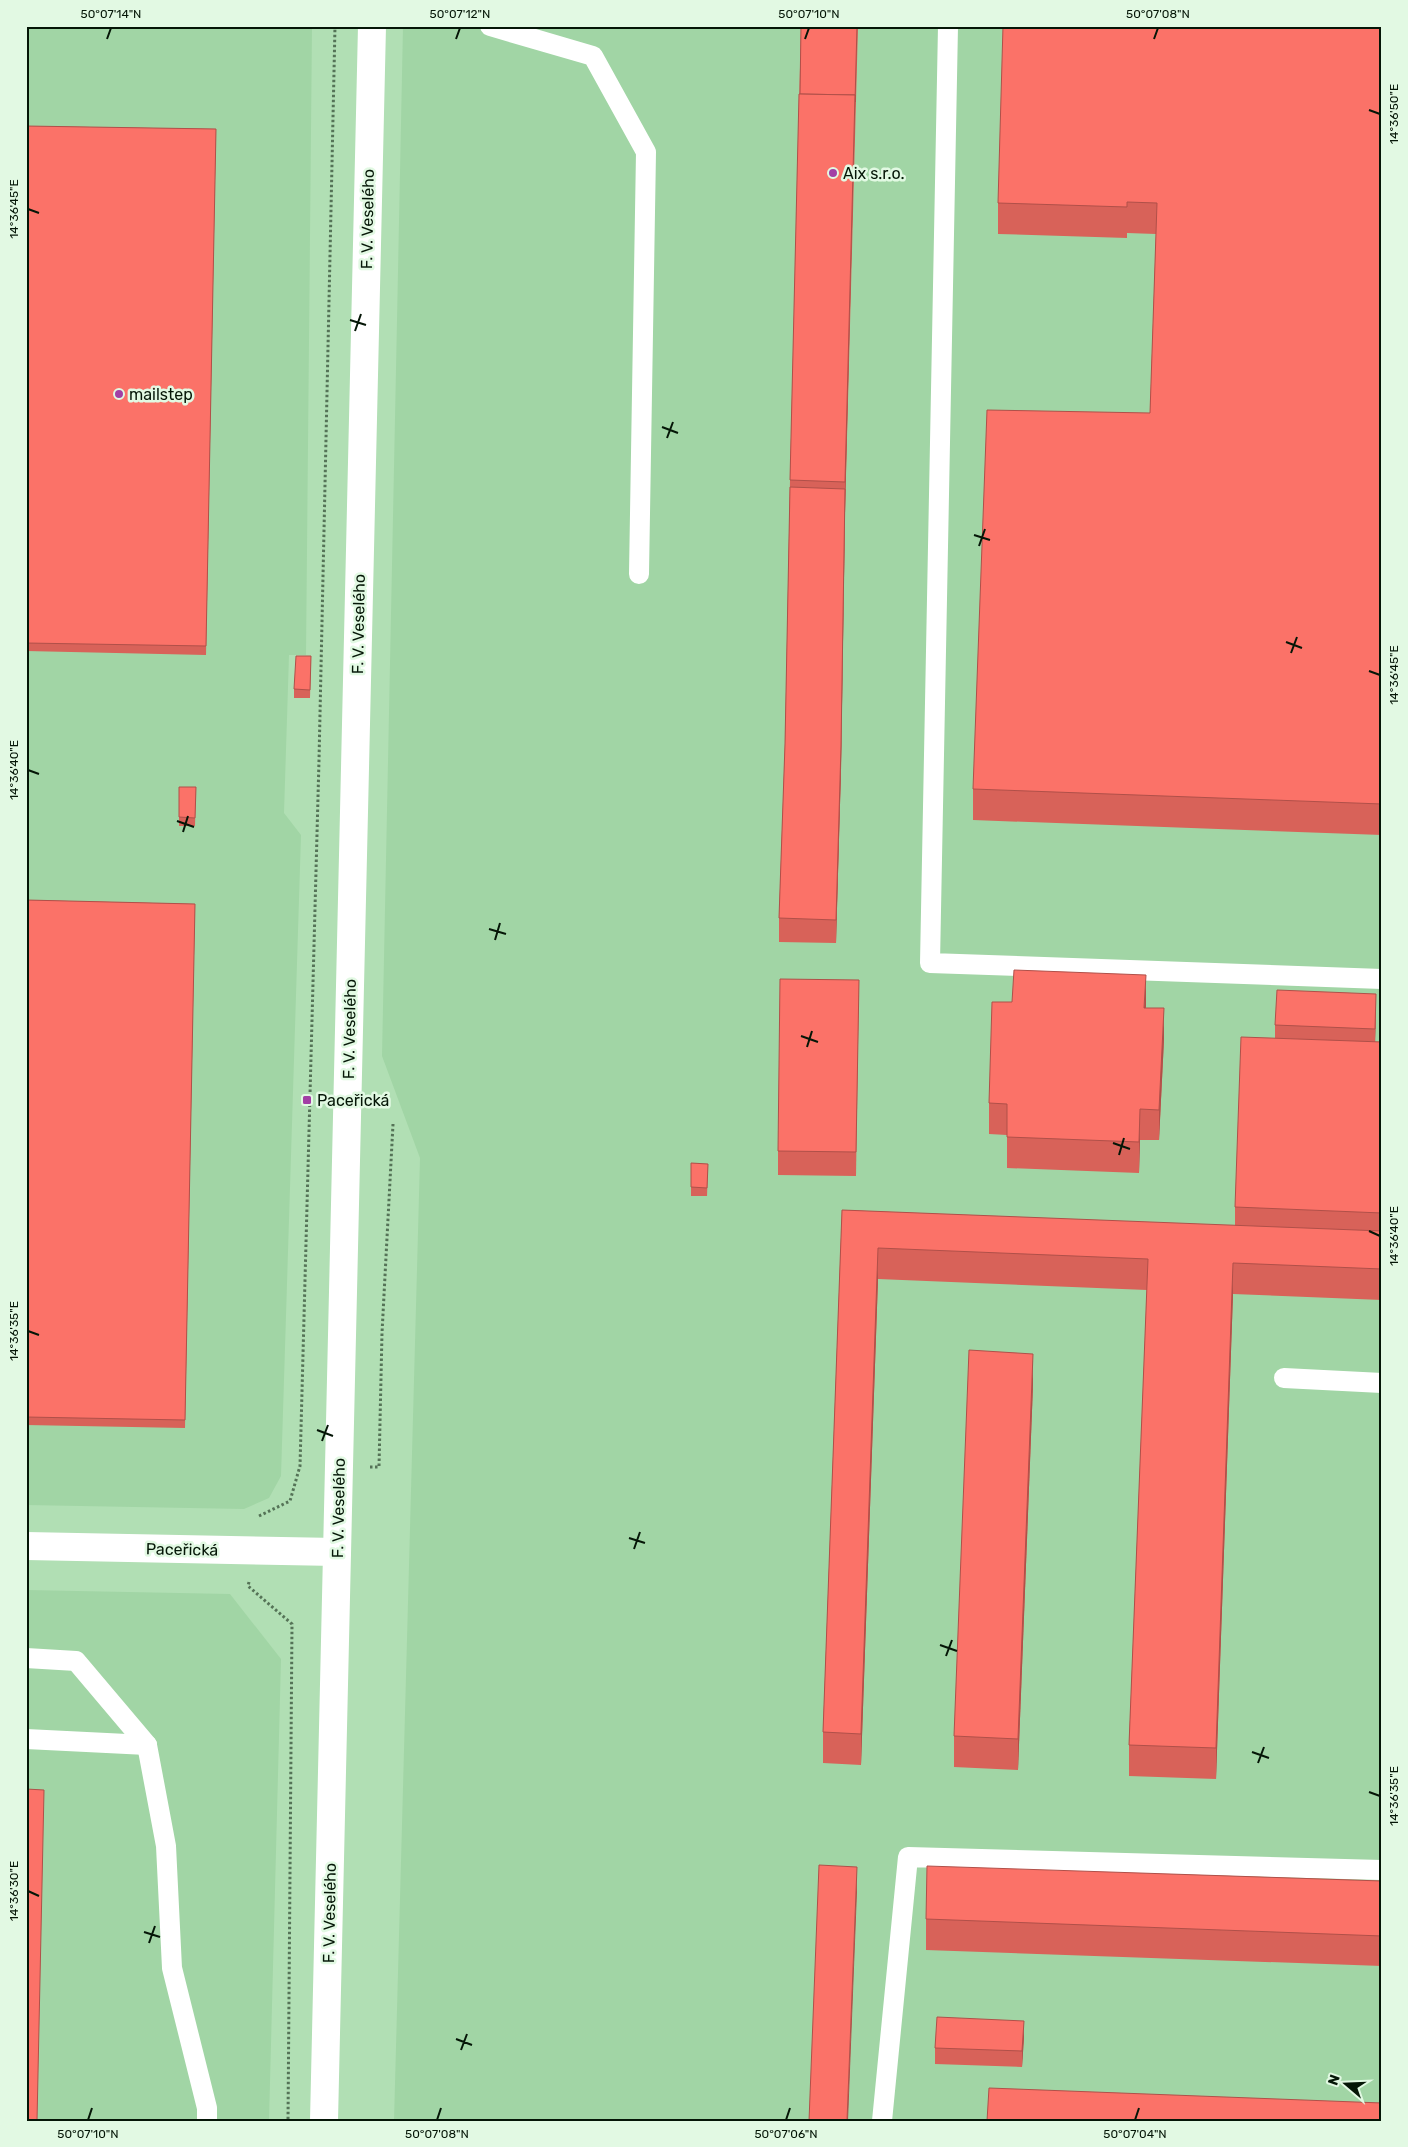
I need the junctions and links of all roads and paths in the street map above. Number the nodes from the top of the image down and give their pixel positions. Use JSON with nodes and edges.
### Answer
{"nodes":[{"id":1,"x":335,"y":26,"type":"edge"},
{"id":2,"x":372,"y":26,"type":"edge"},
{"id":3,"x":490,"y":26,"type":"edge"},
{"id":4,"x":948,"y":26,"type":"edge"},
{"id":5,"x":639,"y":574,"type":"dead end"},
{"id":6,"x":1382,"y":979,"type":"edge"},
{"id":7,"x":1284,"y":1378,"type":"dead end"},
{"id":8,"x":1382,"y":1383,"type":"edge"},
{"id":9,"x":26,"y":1546,"type":"edge"},
{"id":10,"x":250,"y":1550,"type":"junction"},
{"id":11,"x":337,"y":1552,"type":"junction"},
{"id":12,"x":26,"y":1658,"type":"edge"},
{"id":13,"x":26,"y":1739,"type":"edge"},
{"id":14,"x":147,"y":1745,"type":"junction"},
{"id":15,"x":1382,"y":1870,"type":"edge"},
{"id":16,"x":207,"y":2121,"type":"edge"},
{"id":17,"x":288,"y":2121,"type":"edge"},
{"id":18,"x":324,"y":2121,"type":"edge"},
{"id":19,"x":882,"y":2121,"type":"edge"}],
"edges":[{"from":1,"to":10,"type":"path"},
{"from":2,"to":11,"type":"street","name":"F. V. Veselého"},
{"from":3,"to":5,"type":"lane"},
{"from":4,"to":6,"type":"lane"},
{"from":7,"to":8,"type":"lane"},
{"from":9,"to":10,"type":"street","name":"Paceřická"},
{"from":10,"to":11,"type":"street","name":"Paceřická"},
{"from":10,"to":17,"type":"path"},
{"from":11,"to":18,"type":"street","name":"F. V. Veselého"},
{"from":12,"to":14,"type":"lane"},
{"from":13,"to":14,"type":"lane"},
{"from":14,"to":16,"type":"lane"},
{"from":15,"to":19,"type":"lane"}]}
